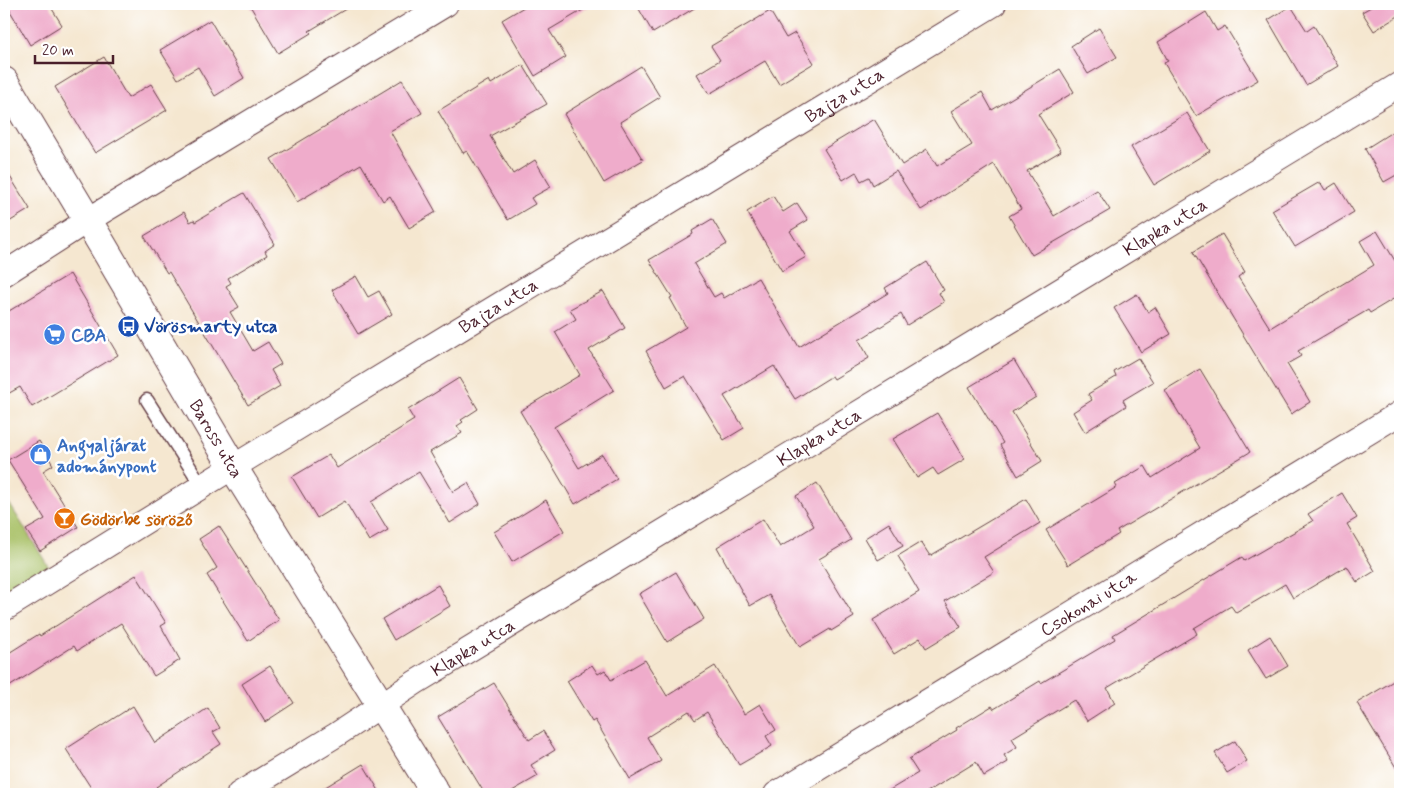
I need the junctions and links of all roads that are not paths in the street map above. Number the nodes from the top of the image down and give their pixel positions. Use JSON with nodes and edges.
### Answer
{"nodes":[{"id":1,"x":446,"y":4,"type":"edge"},
{"id":2,"x":994,"y":4,"type":"edge"},
{"id":3,"x":4,"y":81,"type":"edge"},
{"id":4,"x":1400,"y":84,"type":"edge"},
{"id":5,"x":88,"y":220,"type":"junction"},
{"id":6,"x":4,"y":274,"type":"edge"},
{"id":7,"x":147,"y":400,"type":"dead end"},
{"id":8,"x":1400,"y":413,"type":"edge"},
{"id":9,"x":234,"y":467,"type":"junction"},
{"id":10,"x":202,"y":486,"type":"junction"},
{"id":11,"x":4,"y":609,"type":"edge"},
{"id":12,"x":382,"y":705,"type":"junction"},
{"id":13,"x":239,"y":794,"type":"edge"},
{"id":14,"x":436,"y":794,"type":"edge"},
{"id":15,"x":776,"y":794,"type":"edge"}],
"edges":[{"from":1,"to":5,"type":"street"},
{"from":2,"to":9,"type":"street","name":"Bajza utca"},
{"from":3,"to":5,"type":"street","name":"Baross utca"},
{"from":4,"to":12,"type":"street","name":"Klapka utca"},
{"from":5,"to":6,"type":"street"},
{"from":5,"to":9,"type":"street","name":"Baross utca"},
{"from":7,"to":10,"type":"lane"},
{"from":8,"to":15,"type":"street","name":"Csokonai utca"},
{"from":9,"to":10,"type":"street","name":"Bajza utca"},
{"from":9,"to":12,"type":"street","name":"Baross utca"},
{"from":10,"to":11,"type":"street","name":"Bajza utca"},
{"from":12,"to":13,"type":"street","name":"Klapka utca"},
{"from":12,"to":14,"type":"street","name":"Baross utca"}]}
